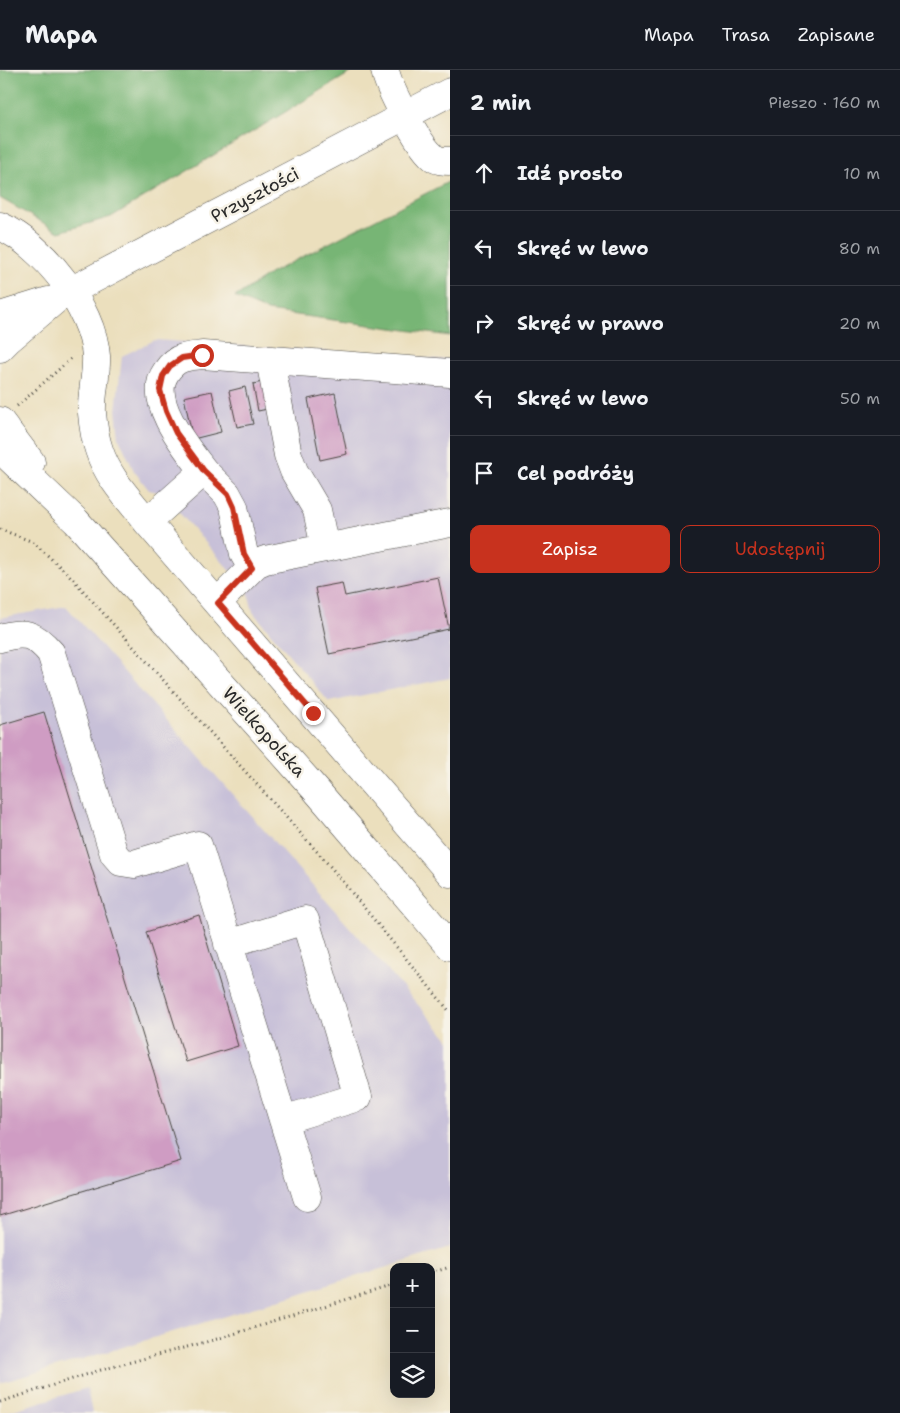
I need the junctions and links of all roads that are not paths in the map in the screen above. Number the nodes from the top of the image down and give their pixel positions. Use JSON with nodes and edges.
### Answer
{"nodes":[{"id":1,"x":385,"y":70,"type":"edge"},
{"id":2,"x":450,"y":92,"type":"edge"},
{"id":3,"x":405,"y":116,"type":"junction"},
{"id":4,"x":450,"y":161,"type":"edge"},
{"id":5,"x":0,"y":226,"type":"edge"},
{"id":6,"x":65,"y":295,"type":"junction"},
{"id":7,"x":0,"y":316,"type":"edge"},
{"id":8,"x":0,"y":348,"type":"edge"},
{"id":9,"x":270,"y":360,"type":"junction"},
{"id":10,"x":450,"y":373,"type":"edge"},
{"id":11,"x":0,"y":421,"type":"edge"},
{"id":12,"x":0,"y":449,"type":"edge"},
{"id":13,"x":204,"y":471,"type":"junction"},
{"id":14,"x":76,"y":521,"type":"junction"},
{"id":15,"x":147,"y":522,"type":"junction"},
{"id":16,"x":450,"y":523,"type":"edge"},
{"id":17,"x":325,"y":548,"type":"junction"},
{"id":18,"x":252,"y":568,"type":"junction"},
{"id":19,"x":218,"y":603,"type":"junction"},
{"id":20,"x":0,"y":638,"type":"edge"},
{"id":21,"x":450,"y":872,"type":"edge"},
{"id":22,"x":228,"y":944,"type":"junction"},
{"id":23,"x":450,"y":946,"type":"edge"},
{"id":24,"x":283,"y":1120,"type":"junction"},
{"id":25,"x":307,"y":1197,"type":"dead end"}],
"edges":[{"from":1,"to":3,"type":"street"},
{"from":2,"to":3,"type":"street","name":"Przyszłości"},
{"from":3,"to":4,"type":"street"},
{"from":3,"to":6,"type":"street","name":"Przyszłości"},
{"from":5,"to":6,"type":"street"},
{"from":6,"to":7,"type":"street","name":"Przyszłości"},
{"from":6,"to":8,"type":"street","name":"Przyszłości"},
{"from":6,"to":15,"type":"street"},
{"from":9,"to":10,"type":"street"},
{"from":9,"to":13,"type":"street"},
{"from":9,"to":17,"type":"street"},
{"from":11,"to":14,"type":"street","name":"Wielkopolska"},
{"from":12,"to":14,"type":"street","name":"Wielkopolska"},
{"from":13,"to":15,"type":"street"},
{"from":13,"to":18,"type":"street"},
{"from":14,"to":23,"type":"street","name":"Wielkopolska"},
{"from":15,"to":19,"type":"street"},
{"from":16,"to":17,"type":"street"},
{"from":17,"to":18,"type":"street"},
{"from":18,"to":19,"type":"street"},
{"from":19,"to":21,"type":"street"},
{"from":20,"to":22,"type":"street"},
{"from":22,"to":24,"type":"street"},
{"from":22,"to":24,"type":"street"},
{"from":24,"to":25,"type":"street"}]}
